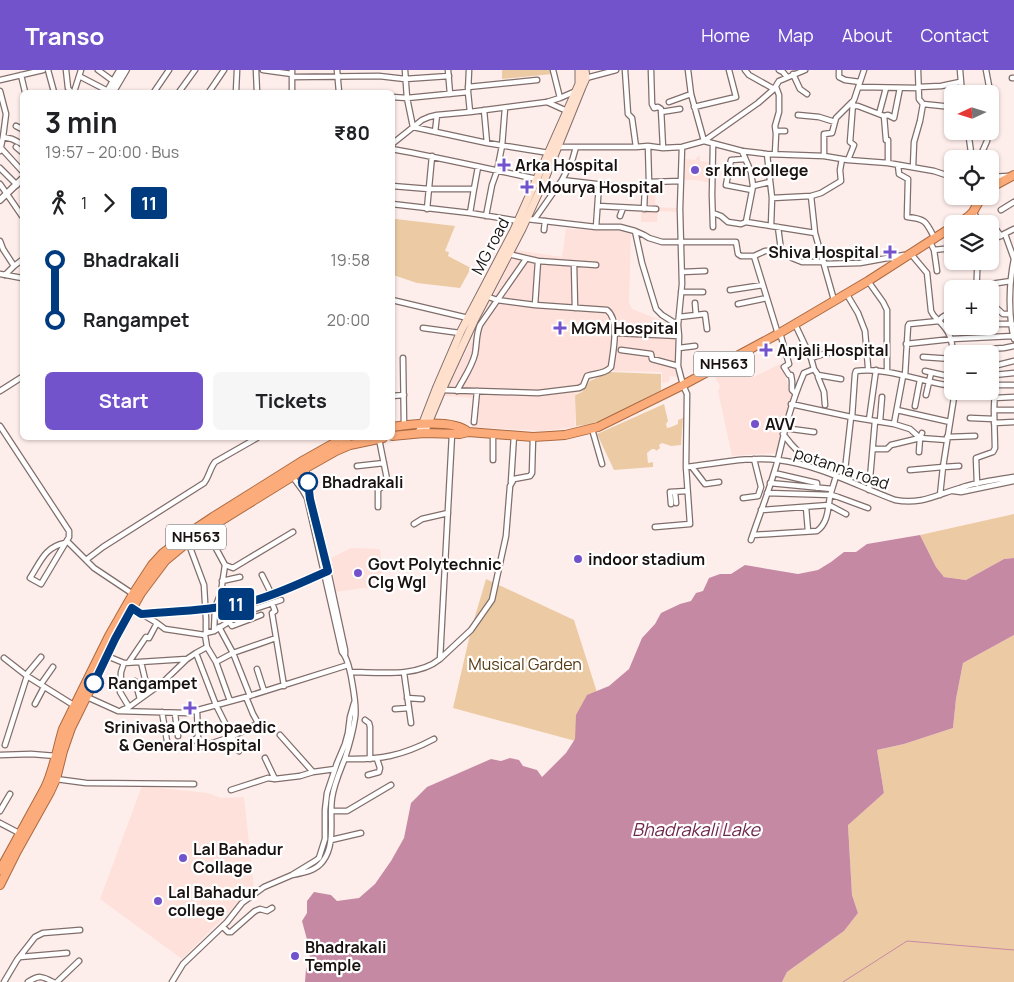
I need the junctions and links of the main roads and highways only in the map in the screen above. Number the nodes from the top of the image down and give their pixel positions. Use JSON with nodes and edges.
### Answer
{"nodes":[{"id":1,"x":579,"y":70,"type":"edge"},
{"id":2,"x":585,"y":74,"type":"edge"},
{"id":3,"x":579,"y":89,"type":"junction"},
{"id":4,"x":1013,"y":175,"type":"edge"},
{"id":5,"x":999,"y":183,"type":"edge"},
{"id":6,"x":944,"y":233,"type":"edge"},
{"id":7,"x":505,"y":253,"type":"junction"},
{"id":8,"x":439,"y":390,"type":"junction"},
{"id":9,"x":425,"y":424,"type":"junction"},
{"id":10,"x":395,"y":426,"type":"edge"},
{"id":11,"x":468,"y":432,"type":"junction"},
{"id":12,"x":421,"y":433,"type":"junction"},
{"id":13,"x":395,"y":436,"type":"edge"},
{"id":14,"x":342,"y":440,"type":"edge"},
{"id":15,"x":371,"y":440,"type":"edge"},
{"id":16,"x":218,"y":518,"type":"junction"},
{"id":17,"x":22,"y":835,"type":"junction"},
{"id":18,"x":0,"y":870,"type":"edge"},
{"id":19,"x":0,"y":885,"type":"edge"}],
"edges":[{"from":1,"to":3,"type":"main road","name":"MG road"},
{"from":2,"to":3,"type":"main road","name":"MG road"},
{"from":3,"to":7,"type":"main road","name":"MG road"},
{"from":3,"to":7,"type":"main road","name":"MG road"},
{"from":4,"to":5,"type":"highway"},
{"from":6,"to":11,"type":"highway","number":"NH563"},
{"from":7,"to":8,"type":"main road","name":"MG road"},
{"from":7,"to":8,"type":"main road","name":"MG road"},
{"from":8,"to":9,"type":"main road","name":"MG road"},
{"from":9,"to":10,"type":"highway","number":"NH563"},
{"from":9,"to":11,"type":"highway","number":"NH563"},
{"from":9,"to":12,"type":"main road","name":"MG road"},
{"from":11,"to":12,"type":"highway","number":"NH563"},
{"from":12,"to":13,"type":"highway","number":"NH563"},
{"from":14,"to":16,"type":"highway","number":"NH563"},
{"from":15,"to":16,"type":"highway","number":"NH563"},
{"from":16,"to":17,"type":"highway","number":"NH563"},
{"from":16,"to":17,"type":"highway","number":"NH563"},
{"from":17,"to":18,"type":"highway","number":"NH563"},
{"from":17,"to":19,"type":"highway","number":"NH563"}]}
